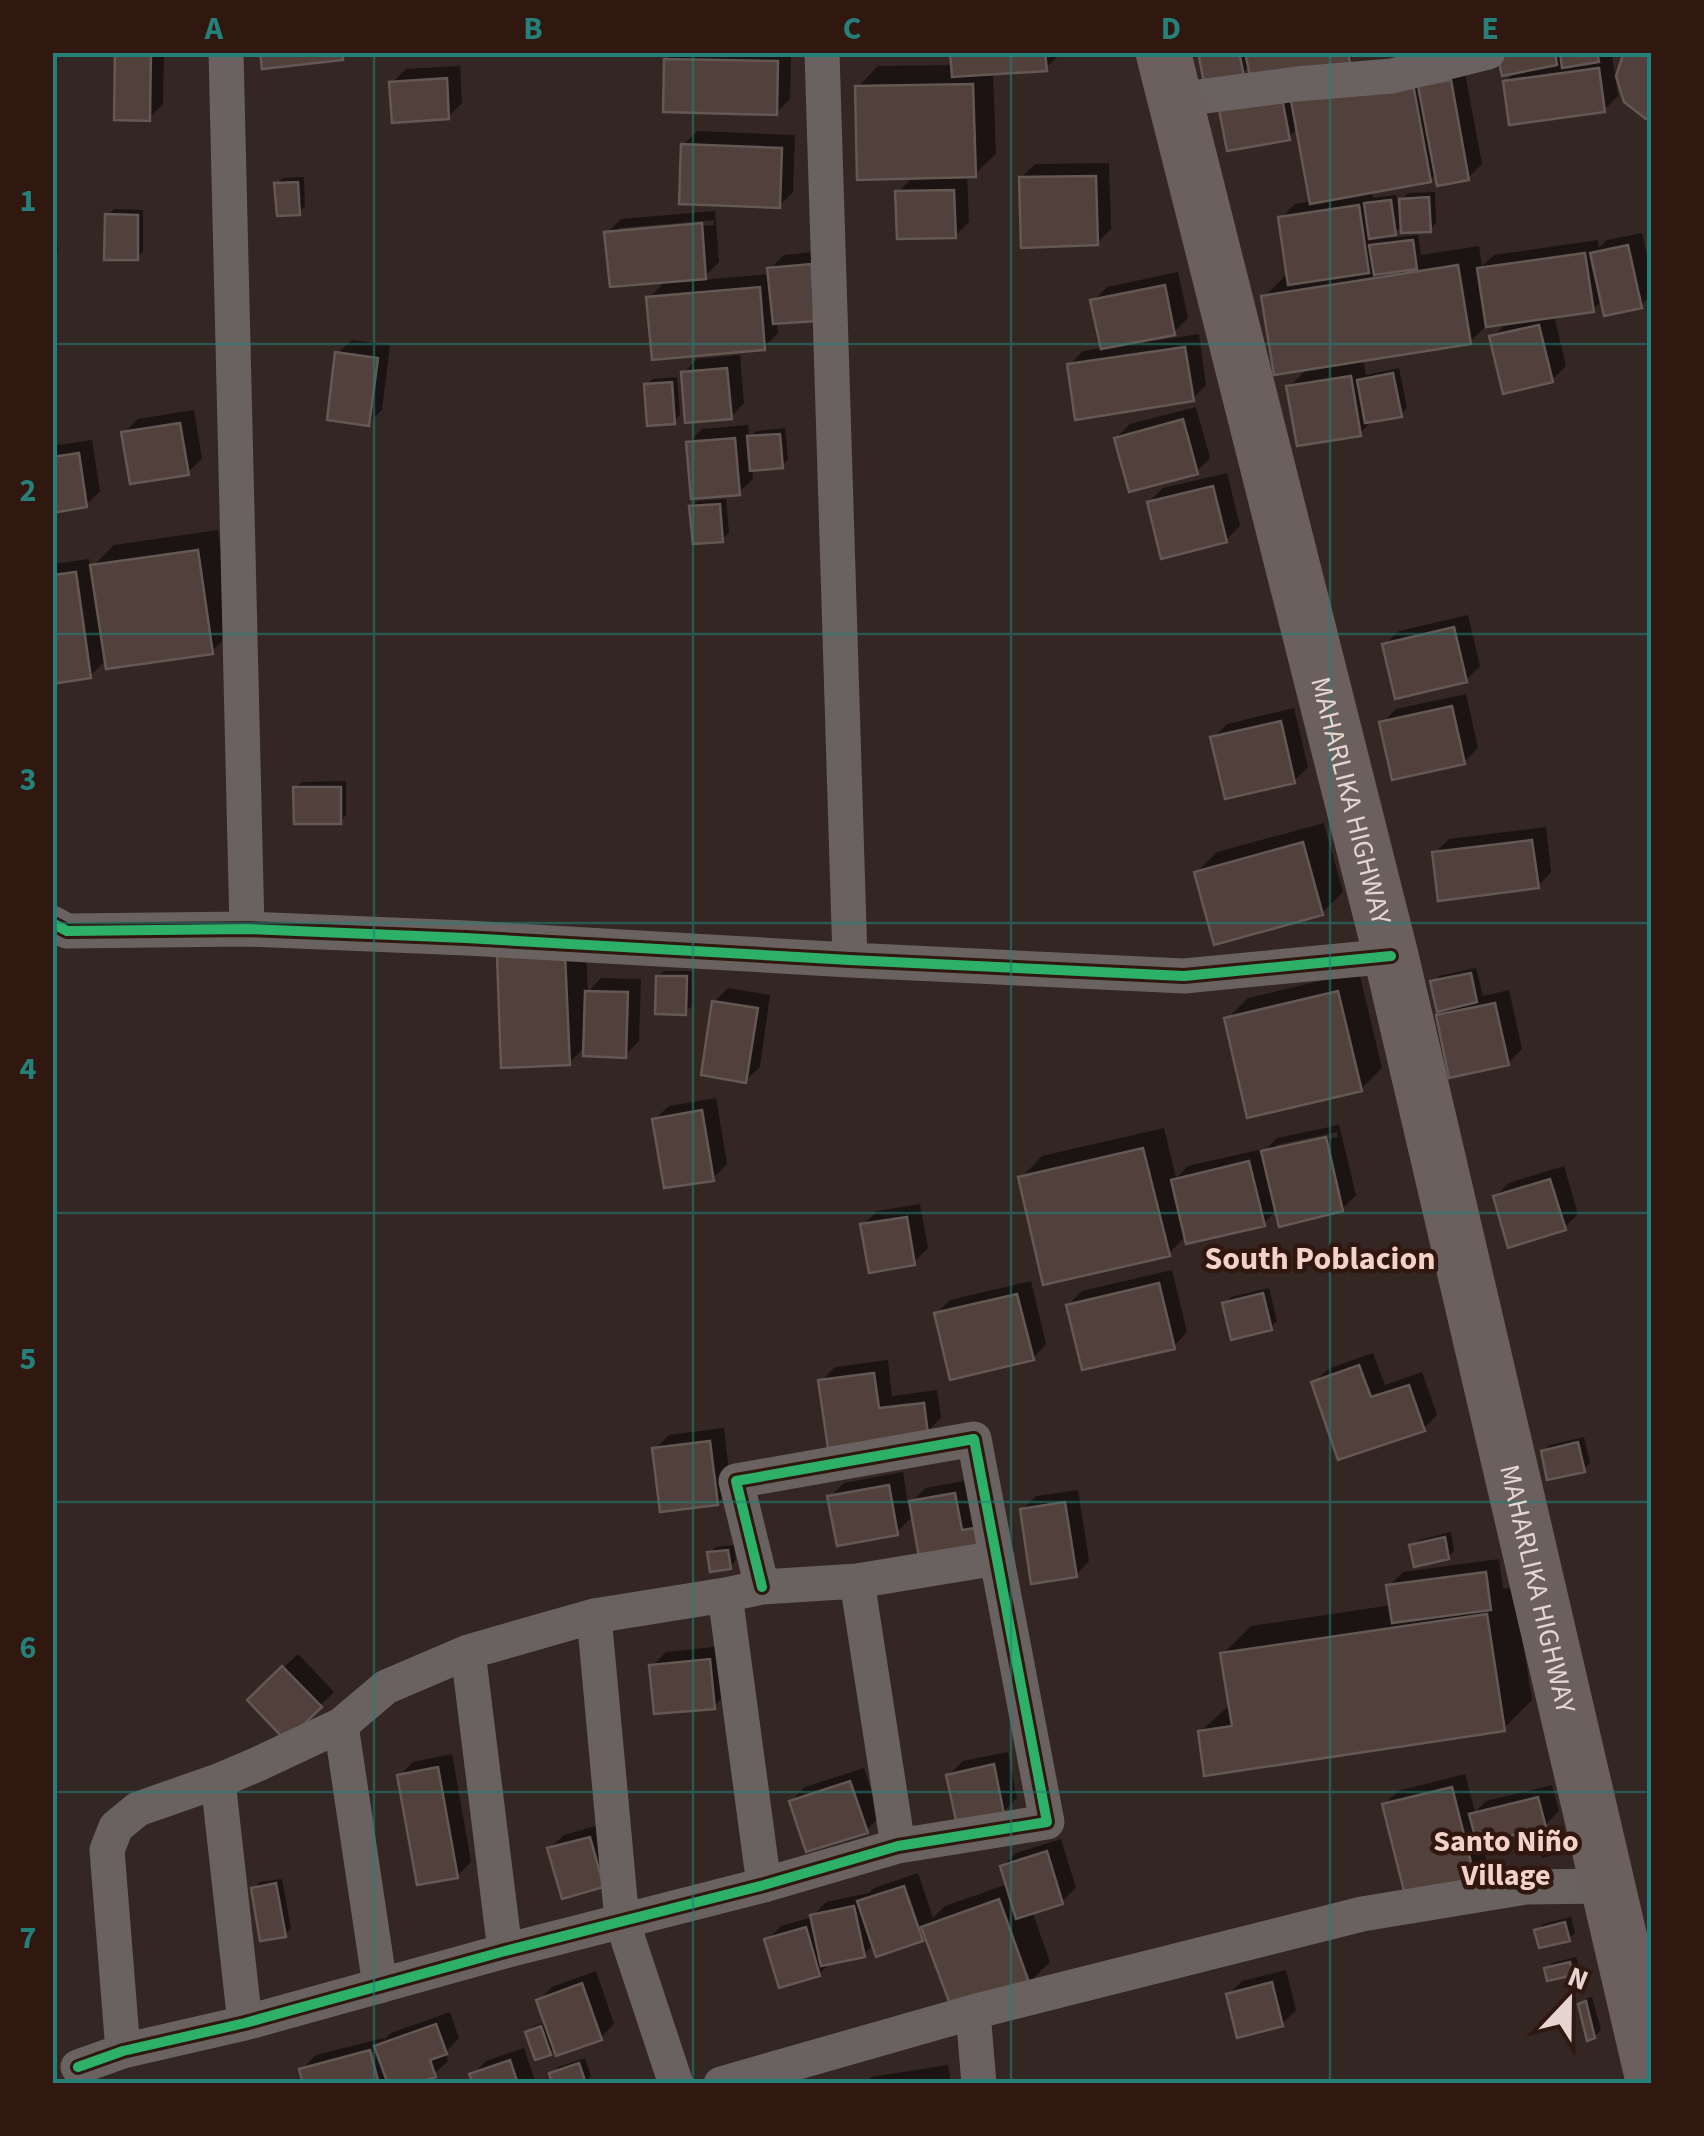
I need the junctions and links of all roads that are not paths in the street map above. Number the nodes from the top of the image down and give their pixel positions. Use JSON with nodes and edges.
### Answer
{"nodes":[{"id":1,"x":226,"y":52,"type":"edge"},
{"id":2,"x":822,"y":52,"type":"edge"},
{"id":3,"x":1488,"y":52,"type":"edge"},
{"id":4,"x":1169,"y":76,"type":"edge"},
{"id":5,"x":52,"y":923,"type":"edge"},
{"id":6,"x":247,"y":929,"type":"junction"},
{"id":7,"x":1391,"y":956,"type":"junction"},
{"id":8,"x":850,"y":960,"type":"junction"},
{"id":9,"x":997,"y":1558,"type":"junction"},
{"id":10,"x":857,"y":1581,"type":"junction"},
{"id":11,"x":762,"y":1586,"type":"junction"},
{"id":12,"x":726,"y":1595,"type":"junction"},
{"id":13,"x":594,"y":1616,"type":"junction"},
{"id":14,"x":468,"y":1652,"type":"junction"},
{"id":15,"x":341,"y":1725,"type":"junction"},
{"id":16,"x":218,"y":1781,"type":"junction"},
{"id":17,"x":898,"y":1846,"type":"junction"},
{"id":18,"x":764,"y":1885,"type":"junction"},
{"id":19,"x":1606,"y":1886,"type":"junction"},
{"id":20,"x":622,"y":1921,"type":"junction"},
{"id":21,"x":505,"y":1951,"type":"junction"},
{"id":22,"x":380,"y":1986,"type":"junction"},
{"id":23,"x":972,"y":2012,"type":"junction"},
{"id":24,"x":246,"y":2023,"type":"junction"},
{"id":25,"x":124,"y":2051,"type":"junction"},
{"id":26,"x":78,"y":2066,"type":"dead end"},
{"id":27,"x":1652,"y":2076,"type":"edge"},
{"id":28,"x":676,"y":2084,"type":"edge"},
{"id":29,"x":721,"y":2084,"type":"edge"},
{"id":30,"x":979,"y":2084,"type":"edge"}],
"edges":[{"from":1,"to":6,"type":"street"},
{"from":2,"to":8,"type":"street"},
{"from":3,"to":4,"type":"street"},
{"from":4,"to":7,"type":"highway","name":"MAHARLIKA HIGHWAY"},
{"from":5,"to":6,"type":"street"},
{"from":6,"to":8,"type":"street"},
{"from":7,"to":8,"type":"street"},
{"from":7,"to":19,"type":"highway","name":"MAHARLIKA HIGHWAY"},
{"from":9,"to":10,"type":"street"},
{"from":9,"to":11,"type":"street"},
{"from":9,"to":17,"type":"street"},
{"from":10,"to":11,"type":"street"},
{"from":10,"to":17,"type":"street"},
{"from":11,"to":12,"type":"street"},
{"from":12,"to":13,"type":"street"},
{"from":12,"to":18,"type":"street"},
{"from":13,"to":14,"type":"street"},
{"from":13,"to":20,"type":"street"},
{"from":14,"to":15,"type":"street"},
{"from":14,"to":21,"type":"street"},
{"from":15,"to":16,"type":"street"},
{"from":15,"to":22,"type":"street"},
{"from":16,"to":24,"type":"street"},
{"from":16,"to":25,"type":"street"},
{"from":17,"to":18,"type":"street"},
{"from":18,"to":20,"type":"street"},
{"from":19,"to":23,"type":"street"},
{"from":19,"to":27,"type":"highway","name":"MAHARLIKA HIGHWAY"},
{"from":20,"to":21,"type":"street"},
{"from":20,"to":28,"type":"street"},
{"from":21,"to":22,"type":"street"},
{"from":22,"to":24,"type":"street"},
{"from":23,"to":29,"type":"street"},
{"from":23,"to":30,"type":"street"},
{"from":24,"to":25,"type":"street"},
{"from":25,"to":26,"type":"street"}]}
